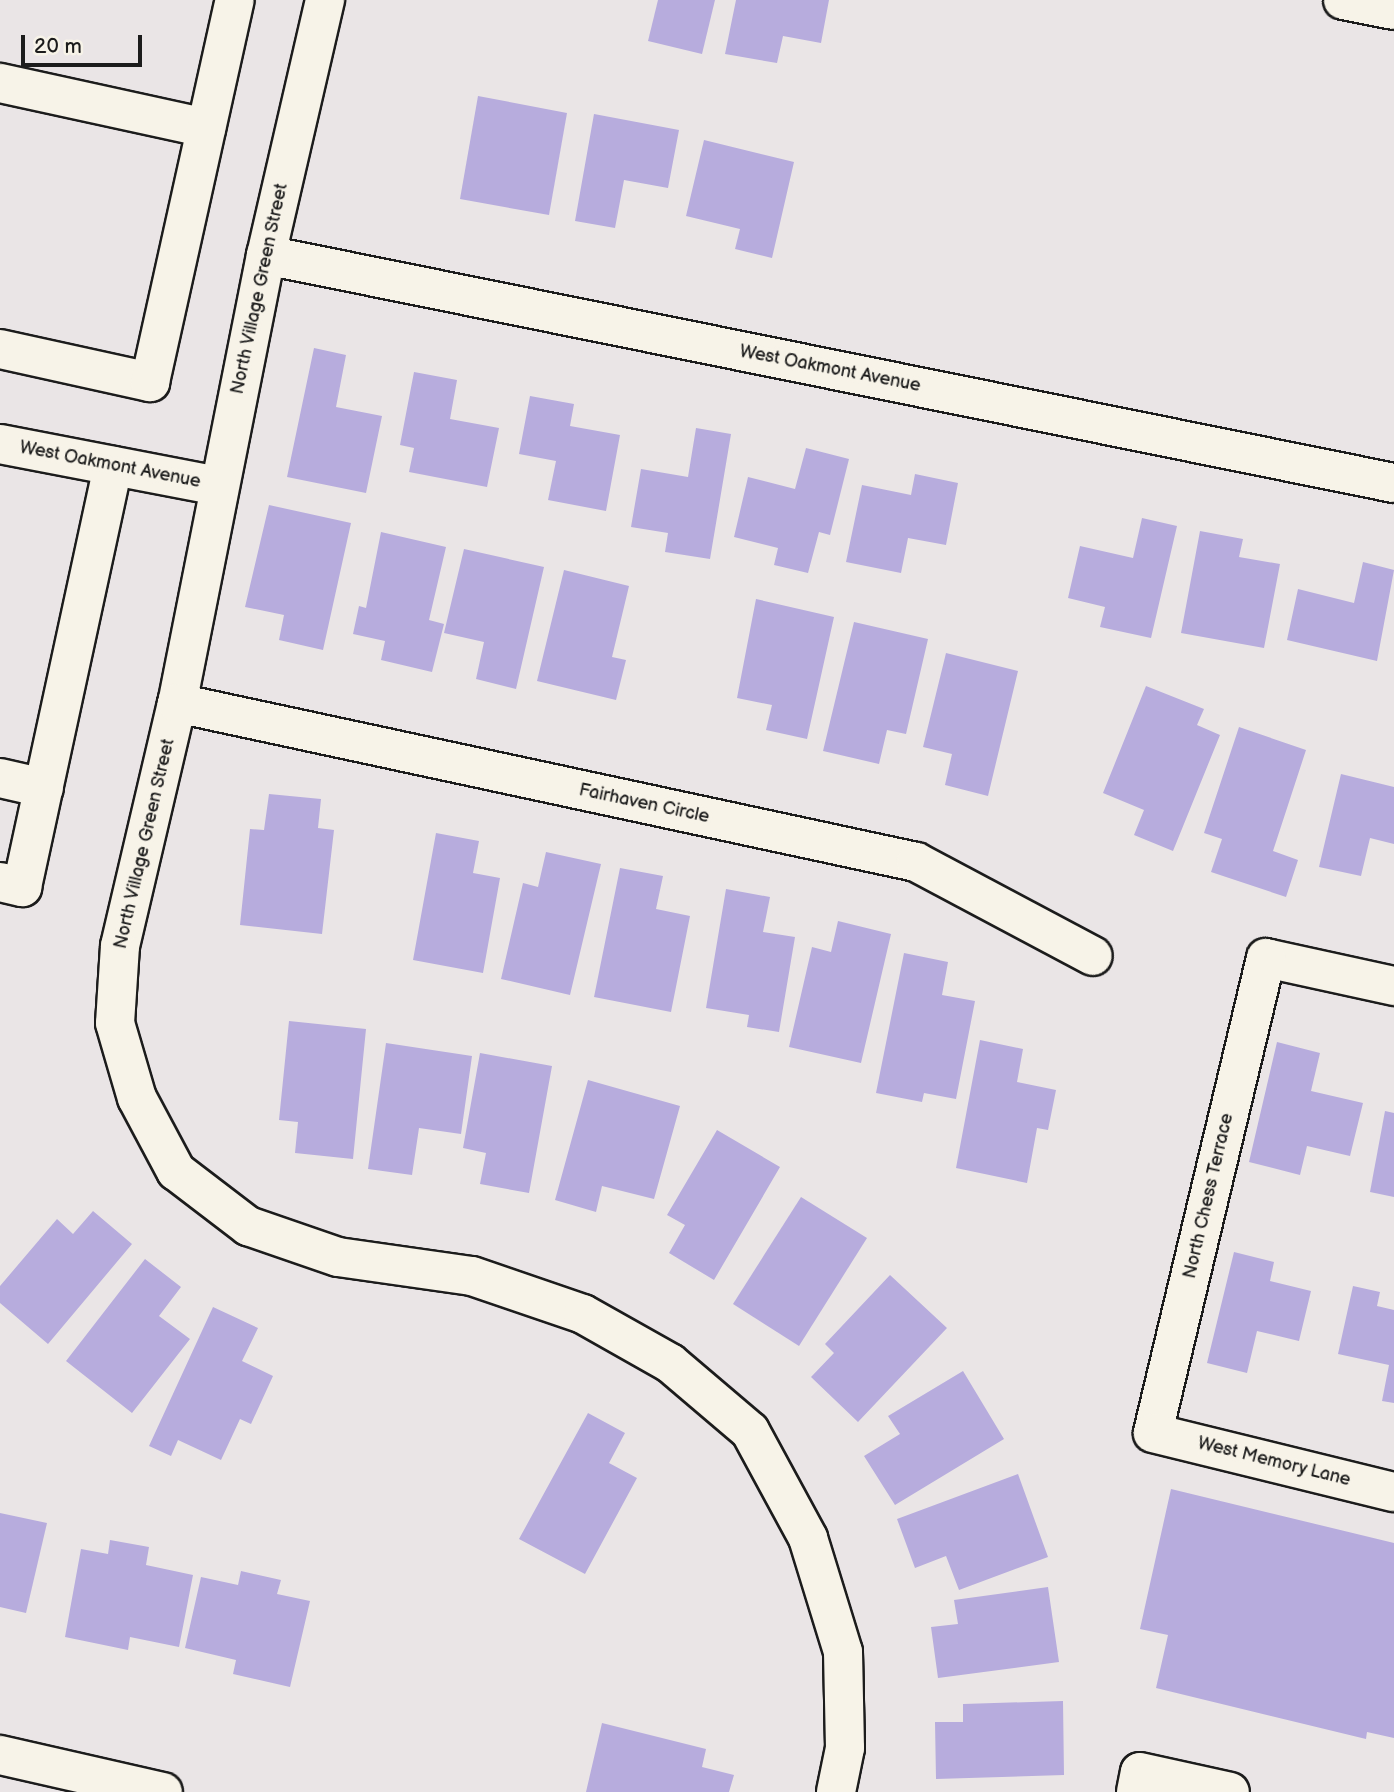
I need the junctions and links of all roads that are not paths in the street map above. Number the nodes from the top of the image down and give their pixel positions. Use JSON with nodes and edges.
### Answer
{"nodes":[{"id":1,"x":235,"y":0,"type":"edge"},
{"id":2,"x":325,"y":0,"type":"edge"},
{"id":3,"x":1343,"y":0,"type":"edge"},
{"id":4,"x":1394,"y":10,"type":"edge"},
{"id":5,"x":0,"y":83,"type":"edge"},
{"id":6,"x":206,"y":128,"type":"junction"},
{"id":7,"x":266,"y":255,"type":"junction"},
{"id":8,"x":0,"y":349,"type":"edge"},
{"id":9,"x":0,"y":444,"type":"edge"},
{"id":10,"x":113,"y":466,"type":"junction"},
{"id":11,"x":1394,"y":483,"type":"edge"},
{"id":12,"x":219,"y":486,"type":"junction"},
{"id":13,"x":177,"y":703,"type":"junction"},
{"id":14,"x":0,"y":778,"type":"edge"},
{"id":15,"x":44,"y":788,"type":"junction"},
{"id":16,"x":0,"y":882,"type":"edge"},
{"id":17,"x":1093,"y":956,"type":"dead end"},
{"id":18,"x":1394,"y":986,"type":"edge"},
{"id":19,"x":1153,"y":1433,"type":"joint"},
{"id":20,"x":1394,"y":1492,"type":"edge"},
{"id":21,"x":0,"y":1755,"type":"edge"},
{"id":22,"x":163,"y":1792,"type":"edge"},
{"id":23,"x":835,"y":1792,"type":"edge"},
{"id":24,"x":1136,"y":1792,"type":"edge"},
{"id":25,"x":1230,"y":1792,"type":"edge"}],
"edges":[{"from":1,"to":6,"type":"street"},
{"from":2,"to":7,"type":"street","name":"North Village Green Street"},
{"from":3,"to":4,"type":"street"},
{"from":5,"to":6,"type":"street"},
{"from":6,"to":8,"type":"street"},
{"from":7,"to":11,"type":"street","name":"West Oakmont Avenue"},
{"from":7,"to":12,"type":"street","name":"North Village Green Street"},
{"from":9,"to":10,"type":"street","name":"West Oakmont Avenue"},
{"from":10,"to":12,"type":"street","name":"West Oakmont Avenue"},
{"from":10,"to":15,"type":"street"},
{"from":12,"to":13,"type":"street","name":"North Village Green Street"},
{"from":13,"to":17,"type":"street","name":"Fairhaven Circle"},
{"from":13,"to":23,"type":"street","name":"North Village Green Street"},
{"from":14,"to":15,"type":"street"},
{"from":15,"to":16,"type":"street"},
{"from":18,"to":19,"type":"street","name":"North Chess Terrace"},
{"from":19,"to":20,"type":"street","name":"West Memory Lane"},
{"from":21,"to":22,"type":"street"},
{"from":24,"to":25,"type":"street"}]}
